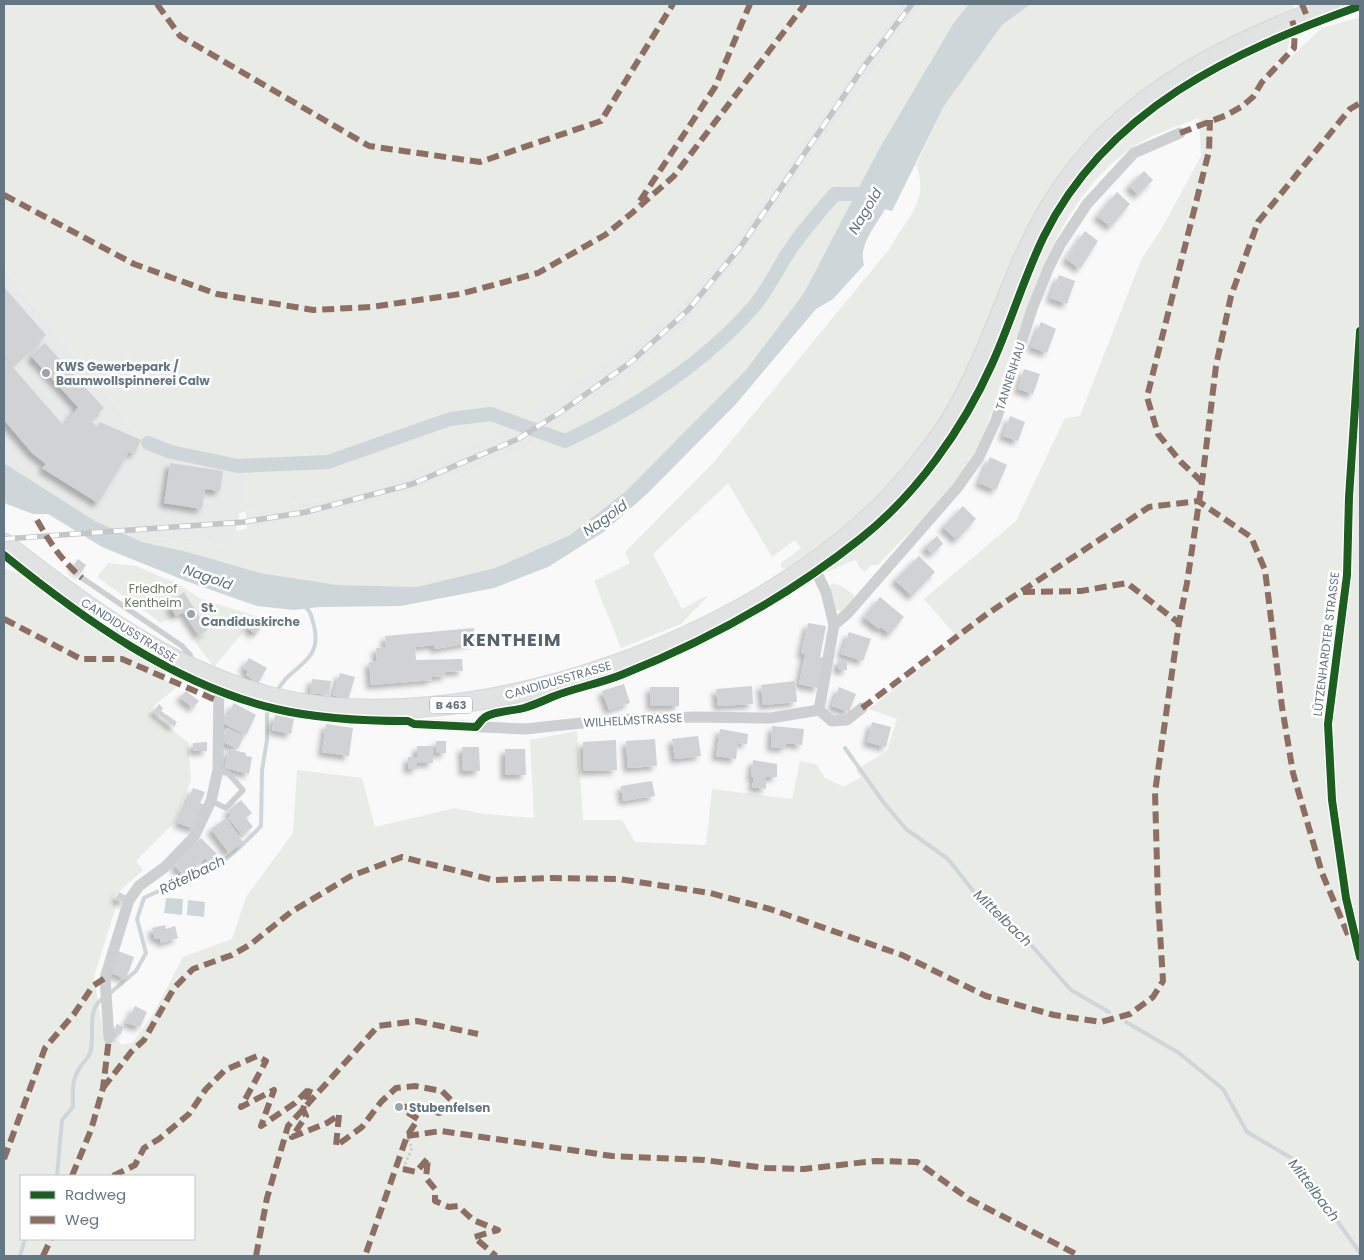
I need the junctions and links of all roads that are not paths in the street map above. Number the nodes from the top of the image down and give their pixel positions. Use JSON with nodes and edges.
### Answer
{"nodes":[{"id":1,"x":1334,"y":4,"type":"edge"},
{"id":2,"x":1180,"y":133,"type":"dead end"},
{"id":3,"x":1360,"y":331,"type":"edge"},
{"id":4,"x":4,"y":543,"type":"edge"},
{"id":5,"x":812,"y":563,"type":"junction"},
{"id":6,"x":82,"y":578,"type":"dead end"},
{"id":7,"x":834,"y":624,"type":"junction"},
{"id":8,"x":193,"y":669,"type":"junction"},
{"id":9,"x":219,"y":680,"type":"junction"},
{"id":10,"x":862,"y":708,"type":"dead end"},
{"id":11,"x":404,"y":709,"type":"junction"},
{"id":12,"x":819,"y":710,"type":"junction"},
{"id":13,"x":218,"y":770,"type":"junction"},
{"id":14,"x":211,"y":801,"type":"junction"},
{"id":15,"x":1360,"y":957,"type":"edge"},
{"id":16,"x":109,"y":1038,"type":"dead end"}],
"edges":[{"from":1,"to":5,"type":"main road","name":"CANDIDUSSTRASSE","number":"B 463"},
{"from":2,"to":7,"type":"street","name":"TANNENHAU"},
{"from":3,"to":15,"type":"street","name":"LÜTZENHARDTER STRASSE"},
{"from":4,"to":8,"type":"main road","name":"CANDIDUSSTRASSE","number":"B 463"},
{"from":5,"to":7,"type":"street"},
{"from":5,"to":11,"type":"main road","name":"CANDIDUSSTRASSE","number":"B 463"},
{"from":6,"to":8,"type":"lane"},
{"from":7,"to":12,"type":"street"},
{"from":8,"to":9,"type":"main road","name":"CANDIDUSSTRASSE","number":"B 463"},
{"from":9,"to":11,"type":"main road","name":"CANDIDUSSTRASSE","number":"B 463"},
{"from":9,"to":13,"type":"street"},
{"from":10,"to":12,"type":"street"},
{"from":11,"to":12,"type":"street","name":"WILHELMSTRASSE"},
{"from":13,"to":14,"type":"street"},
{"from":13,"to":14,"type":"lane"},
{"from":14,"to":16,"type":"street"}]}
